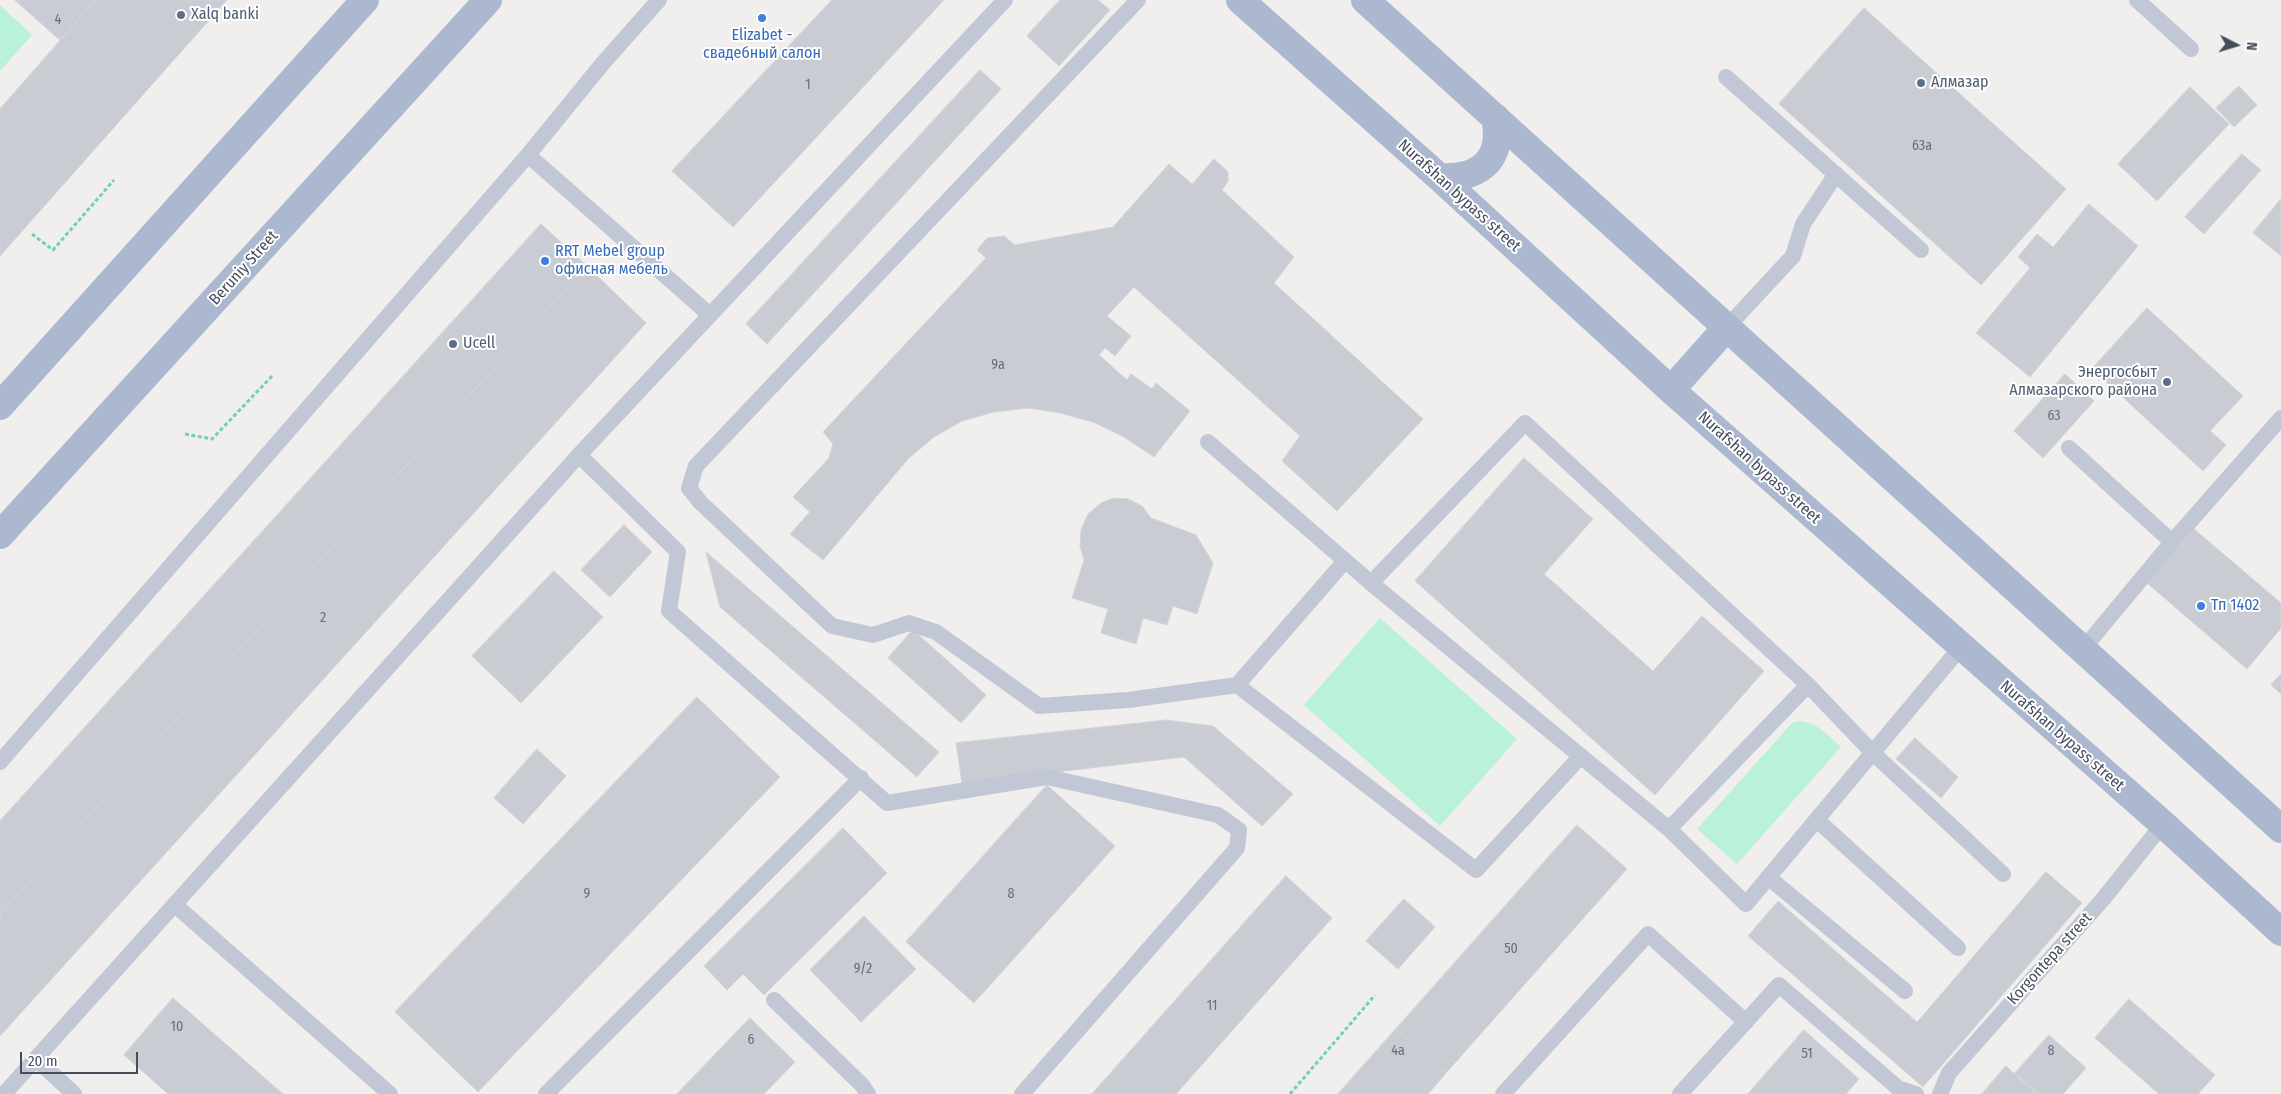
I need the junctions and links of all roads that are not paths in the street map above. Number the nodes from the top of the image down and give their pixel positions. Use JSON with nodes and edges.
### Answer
{"nodes":[{"id":1,"x":365,"y":0,"type":"edge"},
{"id":2,"x":488,"y":0,"type":"edge"},
{"id":3,"x":659,"y":0,"type":"edge"},
{"id":4,"x":1005,"y":0,"type":"edge"},
{"id":5,"x":1138,"y":0,"type":"edge"},
{"id":6,"x":1240,"y":0,"type":"edge"},
{"id":7,"x":1365,"y":0,"type":"edge"},
{"id":8,"x":2137,"y":0,"type":"edge"},
{"id":9,"x":2191,"y":49,"type":"dead end"},
{"id":10,"x":1726,"y":77,"type":"dead end"},
{"id":11,"x":1495,"y":117,"type":"junction"},
{"id":12,"x":528,"y":155,"type":"junction"},
{"id":13,"x":1836,"y":174,"type":"junction"},
{"id":14,"x":1439,"y":177,"type":"junction"},
{"id":15,"x":1921,"y":250,"type":"dead end"},
{"id":16,"x":710,"y":315,"type":"junction"},
{"id":17,"x":1727,"y":327,"type":"junction"},
{"id":18,"x":1671,"y":390,"type":"junction"},
{"id":19,"x":0,"y":406,"type":"edge"},
{"id":20,"x":2281,"y":418,"type":"edge"},
{"id":21,"x":1208,"y":442,"type":"dead end"},
{"id":22,"x":2069,"y":448,"type":"dead end"},
{"id":23,"x":579,"y":455,"type":"junction"},
{"id":24,"x":0,"y":535,"type":"edge"},
{"id":25,"x":2172,"y":542,"type":"junction"},
{"id":26,"x":1345,"y":561,"type":"junction"},
{"id":27,"x":1371,"y":584,"type":"junction"},
{"id":28,"x":1961,"y":647,"type":"junction"},
{"id":29,"x":2083,"y":649,"type":"junction"},
{"id":30,"x":1237,"y":685,"type":"junction"},
{"id":31,"x":1808,"y":686,"type":"junction"},
{"id":32,"x":1874,"y":754,"type":"junction"},
{"id":33,"x":1581,"y":756,"type":"junction"},
{"id":34,"x":0,"y":762,"type":"edge"},
{"id":35,"x":861,"y":778,"type":"junction"},
{"id":36,"x":1817,"y":820,"type":"junction"},
{"id":37,"x":2163,"y":824,"type":"junction"},
{"id":38,"x":1669,"y":829,"type":"junction"},
{"id":39,"x":2281,"y":829,"type":"edge"},
{"id":40,"x":2003,"y":874,"type":"dead end"},
{"id":41,"x":1768,"y":877,"type":"junction"},
{"id":42,"x":175,"y":905,"type":"junction"},
{"id":43,"x":2281,"y":932,"type":"edge"},
{"id":44,"x":1958,"y":948,"type":"dead end"},
{"id":45,"x":1905,"y":991,"type":"dead end"},
{"id":46,"x":774,"y":1000,"type":"dead end"},
{"id":47,"x":1746,"y":1022,"type":"junction"},
{"id":48,"x":36,"y":1059,"type":"junction"},
{"id":49,"x":1896,"y":1091,"type":"edge"},
{"id":50,"x":4,"y":1094,"type":"edge"},
{"id":51,"x":74,"y":1094,"type":"edge"},
{"id":52,"x":390,"y":1094,"type":"edge"},
{"id":53,"x":546,"y":1094,"type":"edge"},
{"id":54,"x":868,"y":1094,"type":"edge"},
{"id":55,"x":1022,"y":1094,"type":"edge"},
{"id":56,"x":1503,"y":1094,"type":"edge"},
{"id":57,"x":1680,"y":1094,"type":"edge"},
{"id":58,"x":1916,"y":1094,"type":"edge"},
{"id":59,"x":1940,"y":1094,"type":"edge"}],
"edges":[{"from":1,"to":19,"type":"main road"},
{"from":2,"to":24,"type":"main road","name":"Beruniy Street"},
{"from":3,"to":12,"type":"lane"},
{"from":4,"to":16,"type":"lane"},
{"from":5,"to":30,"type":"lane"},
{"from":6,"to":14,"type":"main road","name":"Nurafshan bypass street"},
{"from":7,"to":11,"type":"main road"},
{"from":8,"to":9,"type":"lane"},
{"from":10,"to":13,"type":"lane"},
{"from":11,"to":14,"type":"main road"},
{"from":11,"to":17,"type":"main road"},
{"from":12,"to":16,"type":"lane"},
{"from":12,"to":34,"type":"lane"},
{"from":13,"to":15,"type":"lane"},
{"from":13,"to":17,"type":"lane"},
{"from":14,"to":18,"type":"main road","name":"Nurafshan bypass street"},
{"from":16,"to":23,"type":"lane"},
{"from":17,"to":18,"type":"main road"},
{"from":17,"to":29,"type":"main road"},
{"from":18,"to":28,"type":"main road","name":"Nurafshan bypass street"},
{"from":20,"to":25,"type":"lane"},
{"from":21,"to":26,"type":"lane"},
{"from":22,"to":25,"type":"lane"},
{"from":23,"to":35,"type":"lane"},
{"from":23,"to":42,"type":"lane"},
{"from":25,"to":29,"type":"lane"},
{"from":26,"to":27,"type":"lane"},
{"from":26,"to":30,"type":"lane"},
{"from":27,"to":31,"type":"lane"},
{"from":27,"to":33,"type":"lane"},
{"from":28,"to":32,"type":"lane"},
{"from":28,"to":37,"type":"main road","name":"Nurafshan bypass street"},
{"from":29,"to":39,"type":"main road"},
{"from":30,"to":33,"type":"lane"},
{"from":31,"to":32,"type":"lane"},
{"from":31,"to":38,"type":"lane"},
{"from":32,"to":36,"type":"lane"},
{"from":32,"to":40,"type":"lane"},
{"from":33,"to":38,"type":"lane"},
{"from":35,"to":53,"type":"lane"},
{"from":35,"to":55,"type":"lane"},
{"from":36,"to":41,"type":"lane"},
{"from":36,"to":44,"type":"lane"},
{"from":37,"to":43,"type":"main road","name":"Nurafshan bypass street"},
{"from":37,"to":59,"type":"lane","name":"Korgontepa street"},
{"from":38,"to":41,"type":"lane"},
{"from":41,"to":45,"type":"lane"},
{"from":42,"to":48,"type":"lane"},
{"from":42,"to":52,"type":"lane"},
{"from":46,"to":54,"type":"lane"},
{"from":47,"to":49,"type":"lane"},
{"from":47,"to":56,"type":"lane"},
{"from":47,"to":57,"type":"lane"},
{"from":48,"to":50,"type":"lane"},
{"from":48,"to":51,"type":"lane"},
{"from":49,"to":58,"type":"lane"}]}
